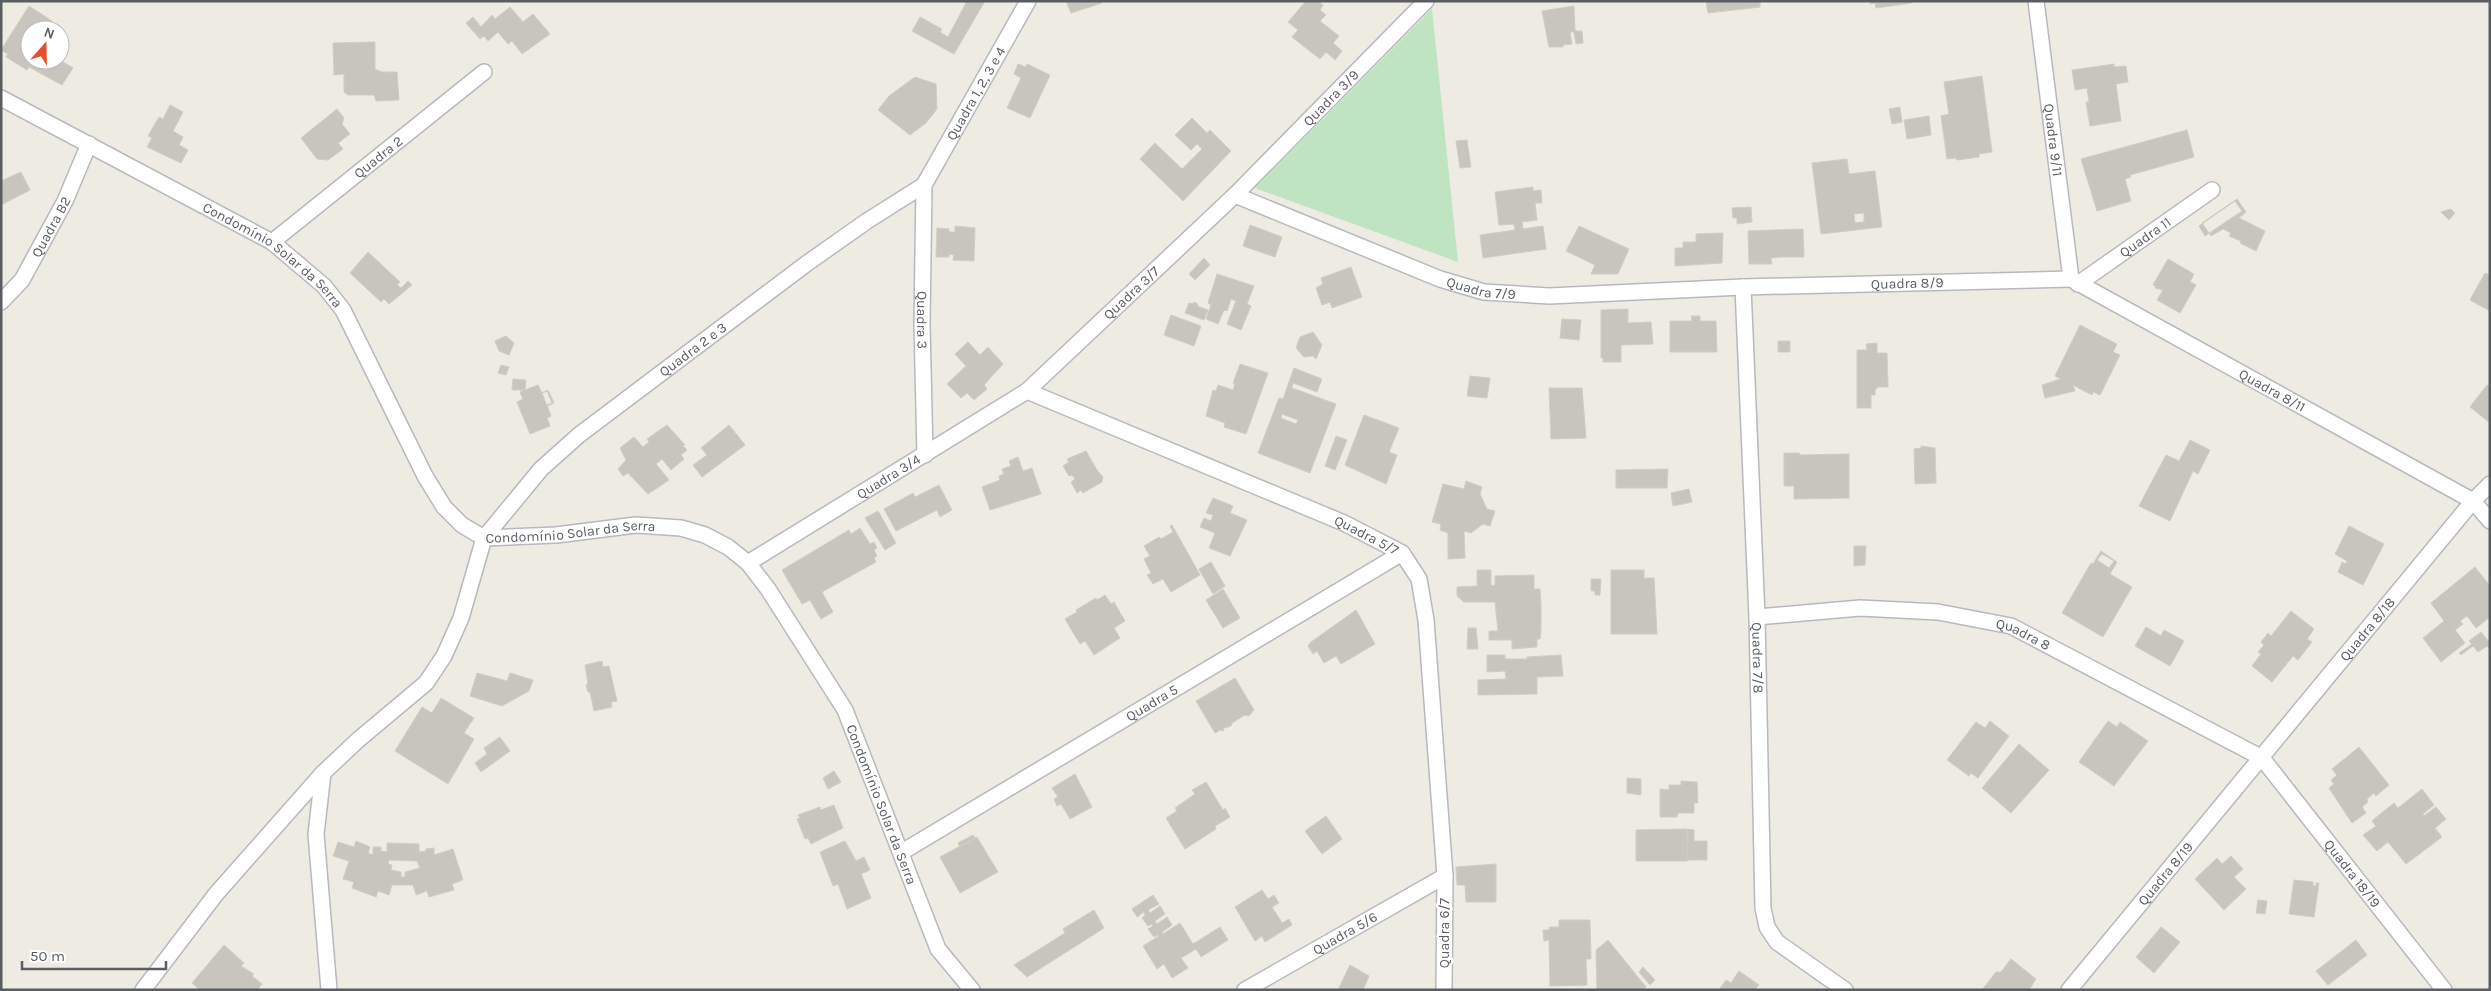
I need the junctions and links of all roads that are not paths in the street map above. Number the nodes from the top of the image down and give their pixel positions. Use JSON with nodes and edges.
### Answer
{"nodes":[{"id":1,"x":1028,"y":1,"type":"edge"},
{"id":2,"x":1426,"y":1,"type":"edge"},
{"id":3,"x":2036,"y":1,"type":"edge"},
{"id":4,"x":484,"y":72,"type":"dead end"},
{"id":5,"x":1,"y":98,"type":"edge"},
{"id":6,"x":89,"y":144,"type":"junction"},
{"id":7,"x":924,"y":185,"type":"junction"},
{"id":8,"x":2212,"y":190,"type":"dead end"},
{"id":9,"x":1235,"y":195,"type":"junction"},
{"id":10,"x":272,"y":242,"type":"junction"},
{"id":11,"x":2074,"y":281,"type":"junction"},
{"id":12,"x":1744,"y":287,"type":"junction"},
{"id":13,"x":1,"y":302,"type":"edge"},
{"id":14,"x":1028,"y":391,"type":"junction"},
{"id":15,"x":925,"y":455,"type":"junction"},
{"id":16,"x":2490,"y":484,"type":"edge"},
{"id":17,"x":2473,"y":501,"type":"junction"},
{"id":18,"x":2490,"y":521,"type":"edge"},
{"id":19,"x":484,"y":538,"type":"junction"},
{"id":20,"x":1402,"y":553,"type":"junction"},
{"id":21,"x":748,"y":563,"type":"junction"},
{"id":22,"x":1757,"y":617,"type":"junction"},
{"id":23,"x":2262,"y":758,"type":"junction"},
{"id":24,"x":323,"y":773,"type":"junction"},
{"id":25,"x":902,"y":852,"type":"junction"},
{"id":26,"x":1444,"y":876,"type":"junction"},
{"id":27,"x":966,"y":987,"type":"edge"},
{"id":28,"x":143,"y":990,"type":"edge"},
{"id":29,"x":329,"y":990,"type":"edge"},
{"id":30,"x":1245,"y":990,"type":"edge"},
{"id":31,"x":1444,"y":990,"type":"edge"},
{"id":32,"x":1844,"y":990,"type":"edge"},
{"id":33,"x":2069,"y":990,"type":"edge"},
{"id":34,"x":2444,"y":990,"type":"edge"}],
"edges":[{"from":1,"to":7,"type":"street","name":"Quadra 1, 2, 3 e 4"},
{"from":2,"to":9,"type":"street","name":"Quadra 3/9"},
{"from":3,"to":11,"type":"street","name":"Quadra 9/11"},
{"from":4,"to":10,"type":"street","name":"Quadra 2"},
{"from":5,"to":6,"type":"street","name":"Condomínio Solar da Serra"},
{"from":6,"to":10,"type":"street","name":"Condomínio Solar da Serra"},
{"from":6,"to":13,"type":"street","name":"Quadra B2"},
{"from":7,"to":15,"type":"street","name":"Quadra 3"},
{"from":7,"to":19,"type":"street","name":"Quadra 2 e 3"},
{"from":8,"to":11,"type":"street","name":"Quadra 11"},
{"from":9,"to":12,"type":"street","name":"Quadra 7/9"},
{"from":9,"to":14,"type":"street","name":"Quadra 3/7"},
{"from":10,"to":19,"type":"street","name":"Condomínio Solar da Serra"},
{"from":11,"to":12,"type":"street","name":"Quadra 8/9"},
{"from":11,"to":17,"type":"street","name":"Quadra 8/11"},
{"from":12,"to":22,"type":"street","name":"Quadra 7/8"},
{"from":14,"to":15,"type":"street","name":"Quadra 3/4"},
{"from":14,"to":20,"type":"street","name":"Quadra 5/7"},
{"from":15,"to":21,"type":"street","name":"Quadra 3/4"},
{"from":16,"to":17,"type":"street","name":"Quadra 8/18"},
{"from":17,"to":18,"type":"street"},
{"from":17,"to":23,"type":"street","name":"Quadra 8/18"},
{"from":19,"to":21,"type":"street","name":"Condomínio Solar da Serra"},
{"from":19,"to":24,"type":"street"},
{"from":20,"to":25,"type":"street","name":"Quadra 5"},
{"from":20,"to":26,"type":"street","name":"Quadra 5/7"},
{"from":21,"to":25,"type":"street","name":"Condomínio Solar da Serra"},
{"from":22,"to":23,"type":"street","name":"Quadra 8"},
{"from":22,"to":32,"type":"street","name":"Quadra 7/8"},
{"from":23,"to":33,"type":"street","name":"Quadra 8/19"},
{"from":23,"to":34,"type":"street","name":"Quadra 18/19"},
{"from":24,"to":28,"type":"street"},
{"from":24,"to":29,"type":"street"},
{"from":25,"to":27,"type":"street","name":"Condomínio Solar da Serra"},
{"from":26,"to":30,"type":"street","name":"Quadra 5/6"},
{"from":26,"to":31,"type":"street","name":"Quadra 6/7"}]}
